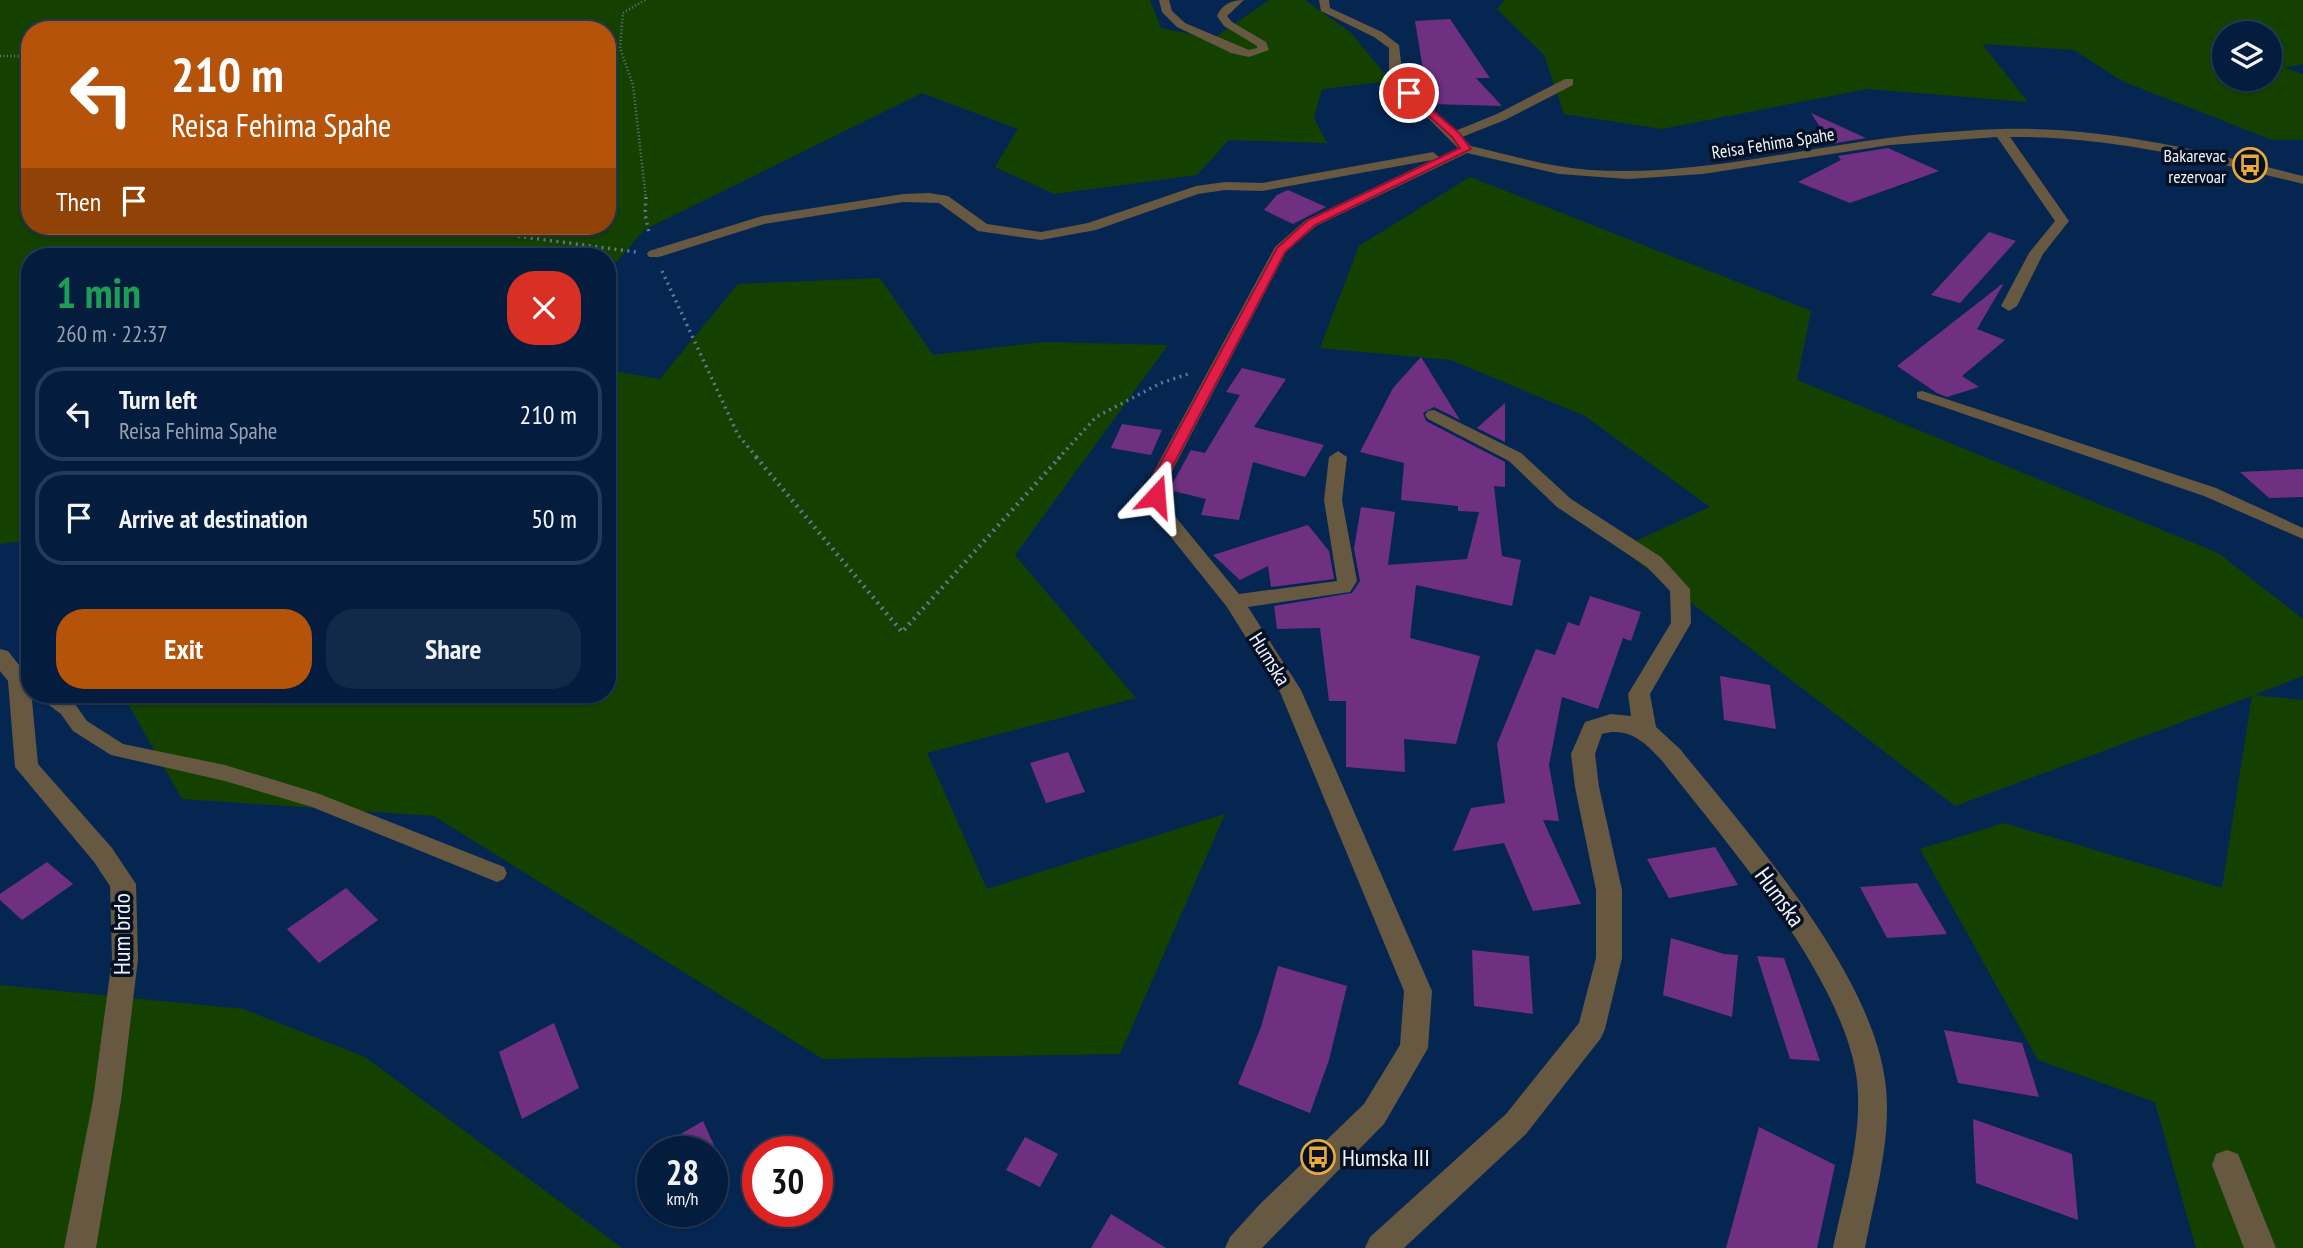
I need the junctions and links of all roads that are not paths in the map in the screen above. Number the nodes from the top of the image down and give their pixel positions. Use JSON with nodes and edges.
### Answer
{"nodes":[{"id":1,"x":1164,"y":0,"type":"edge"},
{"id":2,"x":1239,"y":0,"type":"edge"},
{"id":3,"x":1324,"y":0,"type":"edge"},
{"id":4,"x":1569,"y":82,"type":"dead end"},
{"id":5,"x":2001,"y":133,"type":"junction"},
{"id":6,"x":1461,"y":145,"type":"junction"},
{"id":7,"x":2303,"y":180,"type":"edge"},
{"id":8,"x":654,"y":254,"type":"road end"},
{"id":9,"x":2009,"y":306,"type":"dead end"},
{"id":10,"x":1922,"y":395,"type":"dead end"},
{"id":11,"x":1434,"y":415,"type":"dead end"},
{"id":12,"x":1338,"y":457,"type":"dead end"},
{"id":13,"x":2303,"y":534,"type":"edge"},
{"id":14,"x":1234,"y":602,"type":"junction"},
{"id":15,"x":0,"y":657,"type":"edge"},
{"id":16,"x":21,"y":682,"type":"edge"},
{"id":17,"x":30,"y":703,"type":"edge"},
{"id":18,"x":59,"y":703,"type":"edge"},
{"id":19,"x":1645,"y":732,"type":"junction"},
{"id":20,"x":498,"y":873,"type":"dead end"},
{"id":21,"x":2227,"y":1165,"type":"dead end"},
{"id":22,"x":80,"y":1248,"type":"edge"},
{"id":23,"x":1241,"y":1248,"type":"edge"},
{"id":24,"x":1381,"y":1248,"type":"edge"},
{"id":25,"x":1849,"y":1248,"type":"edge"},
{"id":26,"x":2260,"y":1248,"type":"edge"}],
"edges":[{"from":1,"to":2,"type":"street"},
{"from":3,"to":6,"type":"street"},
{"from":4,"to":6,"type":"street"},
{"from":5,"to":6,"type":"street","name":"Reisa Fehima Spahe"},
{"from":5,"to":7,"type":"street","name":"Reisa Fehima Spahe"},
{"from":5,"to":9,"type":"street"},
{"from":6,"to":8,"type":"street"},
{"from":6,"to":14,"type":"street","name":"Humska"},
{"from":10,"to":13,"type":"lane"},
{"from":11,"to":19,"type":"street"},
{"from":12,"to":14,"type":"street"},
{"from":14,"to":23,"type":"street","name":"Humska"},
{"from":15,"to":16,"type":"street","name":"Hum brdo"},
{"from":17,"to":22,"type":"street","name":"Hum brdo"},
{"from":18,"to":20,"type":"lane"},
{"from":19,"to":24,"type":"street","name":"Humska"},
{"from":19,"to":25,"type":"street","name":"Humska"},
{"from":21,"to":26,"type":"street"}]}
